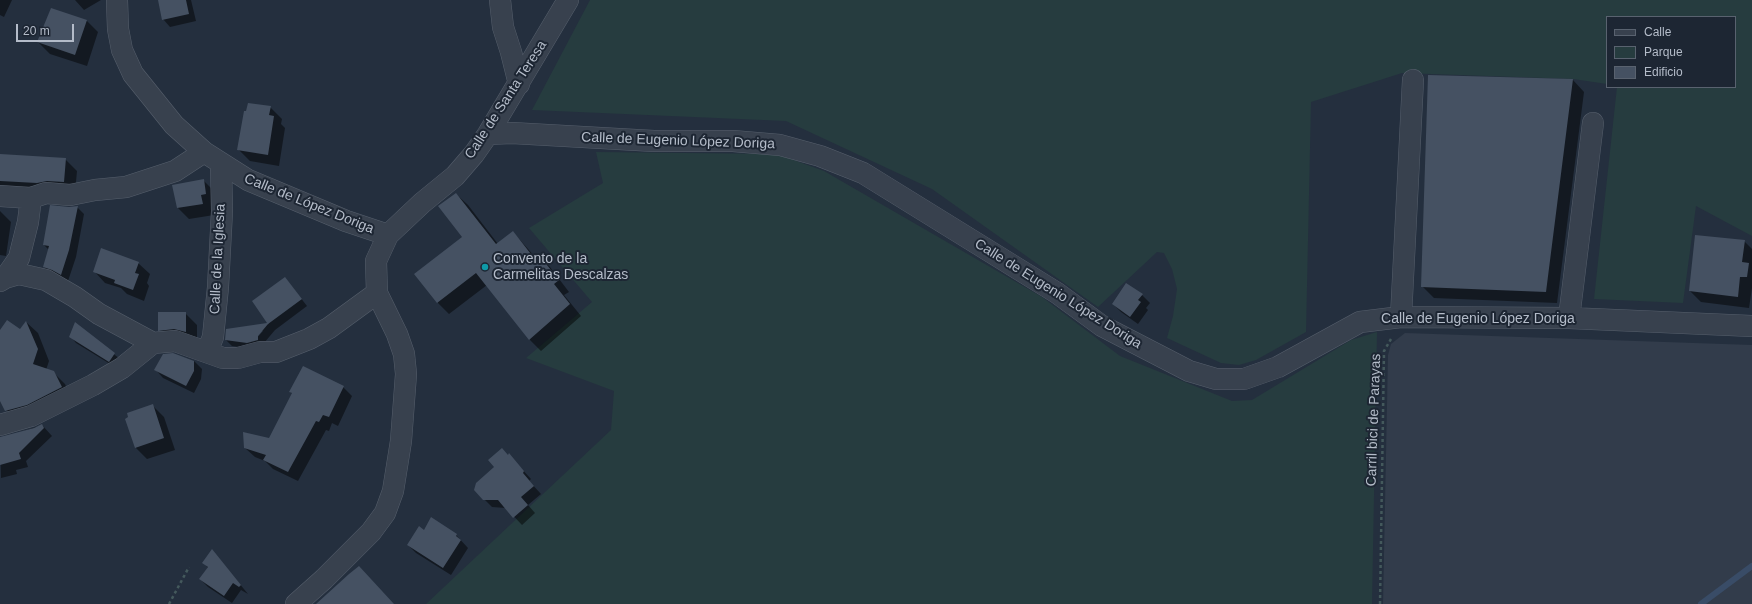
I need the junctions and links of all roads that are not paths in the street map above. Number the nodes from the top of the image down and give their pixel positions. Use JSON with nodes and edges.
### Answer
{"nodes":[{"id":1,"x":117,"y":0,"type":"edge"},
{"id":2,"x":500,"y":0,"type":"edge"},
{"id":3,"x":568,"y":0,"type":"edge"},
{"id":4,"x":1413,"y":80,"type":"dead end"},
{"id":5,"x":519,"y":84,"type":"junction"},
{"id":6,"x":1593,"y":123,"type":"dead end"},
{"id":7,"x":488,"y":134,"type":"junction"},
{"id":8,"x":213,"y":158,"type":"junction"},
{"id":9,"x":0,"y":196,"type":"edge"},
{"id":10,"x":31,"y":198,"type":"junction"},
{"id":11,"x":388,"y":235,"type":"junction"},
{"id":12,"x":2,"y":279,"type":"edge"},
{"id":13,"x":377,"y":293,"type":"junction"},
{"id":14,"x":1569,"y":318,"type":"junction"},
{"id":15,"x":1398,"y":325,"type":"junction"},
{"id":16,"x":1752,"y":326,"type":"edge"},
{"id":17,"x":153,"y":343,"type":"junction"},
{"id":18,"x":207,"y":352,"type":"junction"},
{"id":19,"x":0,"y":425,"type":"edge"},
{"id":20,"x":296,"y":604,"type":"edge"}],
"edges":[{"from":1,"to":8,"type":"street","name":"Calle de López Doriga"},
{"from":2,"to":5,"type":"street"},
{"from":3,"to":5,"type":"street","name":"Calle de Santa Teresa"},
{"from":4,"to":15,"type":"street"},
{"from":5,"to":7,"type":"street","name":"Calle de Santa Teresa"},
{"from":6,"to":14,"type":"street"},
{"from":7,"to":11,"type":"street","name":"Calle de Santa Teresa"},
{"from":7,"to":15,"type":"street","name":"Calle de Eugenio López Doriga"},
{"from":8,"to":10,"type":"street"},
{"from":8,"to":11,"type":"street","name":"Calle de López Doriga"},
{"from":8,"to":18,"type":"street","name":"Calle de la Iglesia"},
{"from":9,"to":10,"type":"street"},
{"from":10,"to":12,"type":"street"},
{"from":11,"to":13,"type":"street","name":"Calle de Santa Teresa"},
{"from":12,"to":17,"type":"street"},
{"from":13,"to":18,"type":"street"},
{"from":13,"to":20,"type":"street","name":"Calle de Santa Teresa"},
{"from":14,"to":15,"type":"street","name":"Calle de Eugenio López Doriga"},
{"from":14,"to":16,"type":"street","name":"Calle de Eugenio López Doriga"},
{"from":17,"to":18,"type":"street"},
{"from":17,"to":19,"type":"street"}]}
